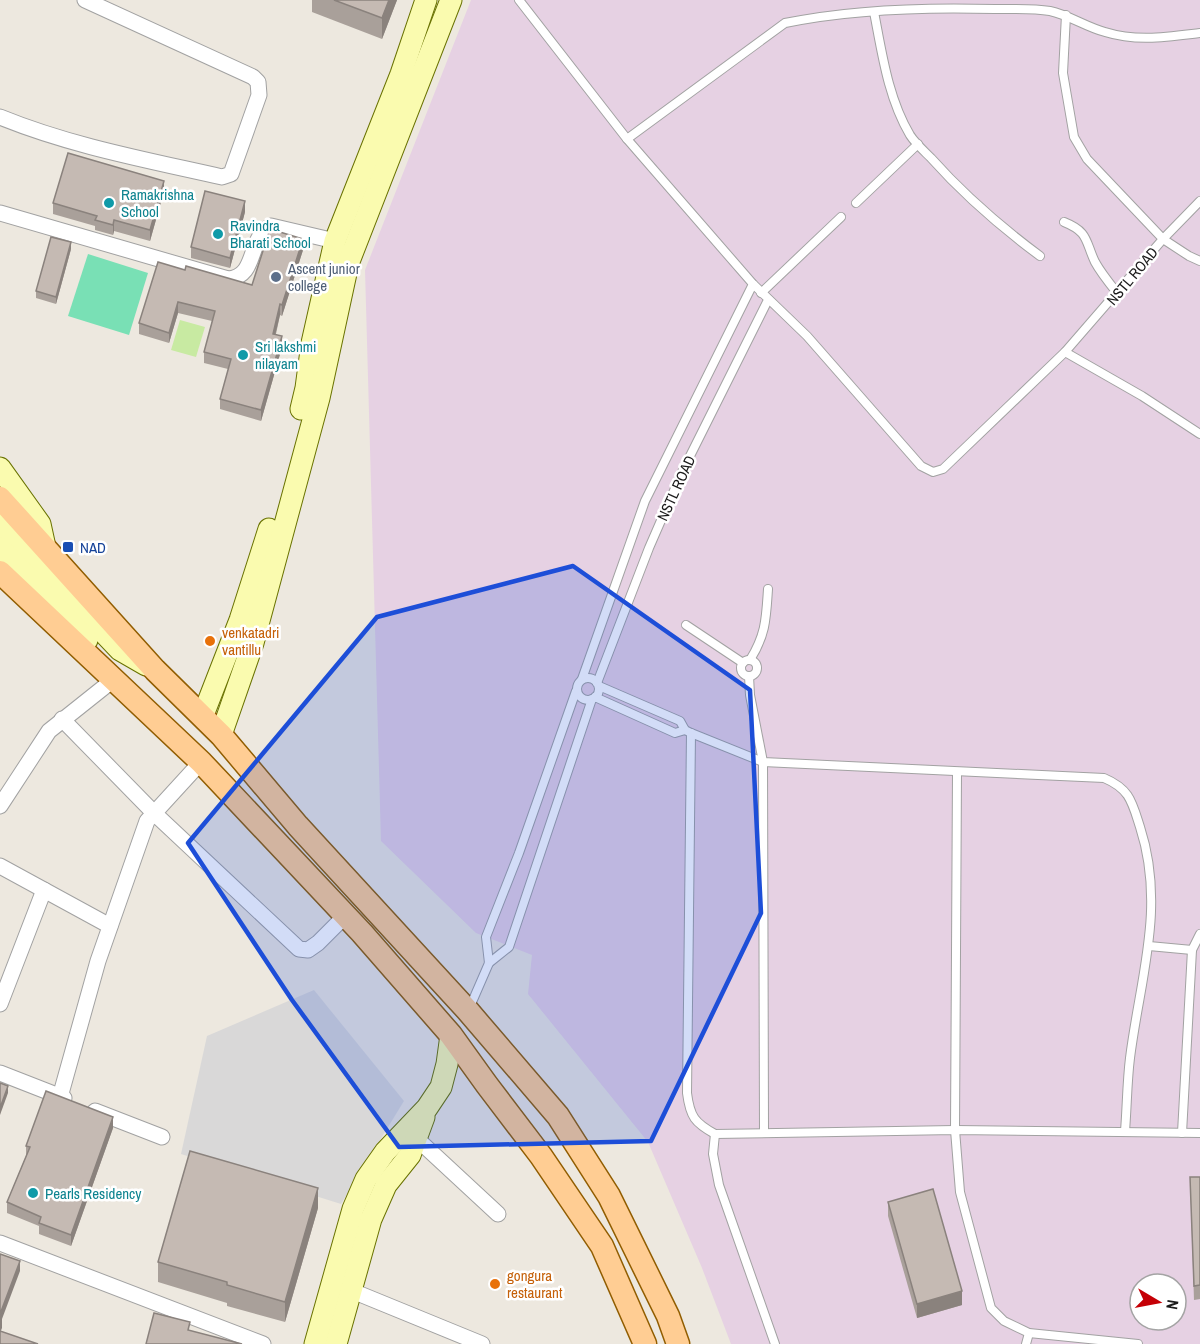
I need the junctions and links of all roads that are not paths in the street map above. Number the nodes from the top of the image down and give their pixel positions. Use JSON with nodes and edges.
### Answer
{"nodes":[{"id":1,"x":85,"y":0,"type":"edge"},
{"id":2,"x":426,"y":0,"type":"edge"},
{"id":3,"x":451,"y":0,"type":"edge"},
{"id":4,"x":519,"y":0,"type":"edge"},
{"id":5,"x":874,"y":12,"type":"junction"},
{"id":6,"x":1066,"y":15,"type":"junction"},
{"id":7,"x":1200,"y":33,"type":"edge"},
{"id":8,"x":0,"y":117,"type":"edge"},
{"id":9,"x":627,"y":140,"type":"junction"},
{"id":10,"x":918,"y":144,"type":"junction"},
{"id":11,"x":1200,"y":201,"type":"edge"},
{"id":12,"x":856,"y":203,"type":"dead end"},
{"id":13,"x":0,"y":213,"type":"edge"},
{"id":14,"x":841,"y":217,"type":"dead end"},
{"id":15,"x":1064,"y":222,"type":"dead end"},
{"id":16,"x":1163,"y":239,"type":"junction"},
{"id":17,"x":335,"y":241,"type":"junction"},
{"id":18,"x":1040,"y":256,"type":"dead end"},
{"id":19,"x":1200,"y":261,"type":"edge"},
{"id":20,"x":753,"y":284,"type":"junction"},
{"id":21,"x":761,"y":293,"type":"junction"},
{"id":22,"x":1118,"y":294,"type":"junction"},
{"id":23,"x":768,"y":300,"type":"junction"},
{"id":24,"x":1065,"y":352,"type":"junction"},
{"id":25,"x":1200,"y":434,"type":"edge"},
{"id":26,"x":0,"y":468,"type":"edge"},
{"id":27,"x":0,"y":498,"type":"edge"},
{"id":28,"x":8,"y":520,"type":"edge"},
{"id":29,"x":45,"y":547,"type":"junction"},
{"id":30,"x":0,"y":548,"type":"edge"},
{"id":31,"x":4,"y":580,"type":"edge"},
{"id":32,"x":768,"y":589,"type":"dead end"},
{"id":33,"x":686,"y":624,"type":"dead end"},
{"id":34,"x":746,"y":662,"type":"junction"},
{"id":35,"x":155,"y":670,"type":"junction"},
{"id":36,"x":749,"y":676,"type":"junction"},
{"id":37,"x":582,"y":679,"type":"junction"},
{"id":38,"x":113,"y":680,"type":"junction"},
{"id":39,"x":598,"y":685,"type":"junction"},
{"id":40,"x":576,"y":691,"type":"junction"},
{"id":41,"x":132,"y":697,"type":"junction"},
{"id":42,"x":593,"y":698,"type":"junction"},
{"id":43,"x":203,"y":715,"type":"junction"},
{"id":44,"x":62,"y":719,"type":"junction"},
{"id":45,"x":688,"y":732,"type":"junction"},
{"id":46,"x":221,"y":735,"type":"junction"},
{"id":47,"x":201,"y":762,"type":"junction"},
{"id":48,"x":763,"y":762,"type":"junction"},
{"id":49,"x":957,"y":773,"type":"junction"},
{"id":50,"x":0,"y":806,"type":"edge"},
{"id":51,"x":154,"y":813,"type":"junction"},
{"id":52,"x":0,"y":866,"type":"edge"},
{"id":53,"x":44,"y":890,"type":"junction"},
{"id":54,"x":345,"y":916,"type":"junction"},
{"id":55,"x":110,"y":926,"type":"junction"},
{"id":56,"x":1200,"y":934,"type":"edge"},
{"id":57,"x":1149,"y":946,"type":"junction"},
{"id":58,"x":1192,"y":950,"type":"junction"},
{"id":59,"x":489,"y":963,"type":"junction"},
{"id":60,"x":0,"y":1004,"type":"edge"},
{"id":61,"x":468,"y":1011,"type":"junction"},
{"id":62,"x":451,"y":1035,"type":"junction"},
{"id":63,"x":0,"y":1073,"type":"edge"},
{"id":64,"x":60,"y":1097,"type":"junction"},
{"id":65,"x":427,"y":1108,"type":"junction"},
{"id":66,"x":955,"y":1130,"type":"junction"},
{"id":67,"x":1125,"y":1131,"type":"junction"},
{"id":68,"x":764,"y":1132,"type":"junction"},
{"id":69,"x":1182,"y":1133,"type":"junction"},
{"id":70,"x":1200,"y":1133,"type":"edge"},
{"id":71,"x":715,"y":1134,"type":"junction"},
{"id":72,"x":162,"y":1137,"type":"dead end"},
{"id":73,"x":416,"y":1138,"type":"junction"},
{"id":74,"x":498,"y":1214,"type":"dead end"},
{"id":75,"x":0,"y":1243,"type":"edge"},
{"id":76,"x":350,"y":1290,"type":"junction"},
{"id":77,"x":1029,"y":1333,"type":"junction"},
{"id":78,"x":263,"y":1344,"type":"edge"},
{"id":79,"x":315,"y":1344,"type":"edge"},
{"id":80,"x":336,"y":1344,"type":"edge"},
{"id":81,"x":482,"y":1344,"type":"edge"},
{"id":82,"x":645,"y":1344,"type":"edge"},
{"id":83,"x":678,"y":1344,"type":"edge"},
{"id":84,"x":775,"y":1344,"type":"edge"},
{"id":85,"x":1026,"y":1344,"type":"edge"},
{"id":86,"x":1138,"y":1344,"type":"edge"}],
"edges":[{"from":1,"to":8,"type":"street"},
{"from":2,"to":17,"type":"street"},
{"from":3,"to":46,"type":"street"},
{"from":4,"to":9,"type":"lane","name":"NSTL ROAD"},
{"from":5,"to":6,"type":"lane"},
{"from":5,"to":9,"type":"lane"},
{"from":5,"to":10,"type":"lane"},
{"from":6,"to":7,"type":"lane"},
{"from":6,"to":16,"type":"lane"},
{"from":9,"to":20,"type":"lane","name":"NSTL ROAD"},
{"from":10,"to":12,"type":"lane"},
{"from":10,"to":18,"type":"lane"},
{"from":11,"to":16,"type":"lane","name":"NSTL ROAD"},
{"from":13,"to":17,"type":"street"},
{"from":14,"to":21,"type":"lane"},
{"from":15,"to":22,"type":"lane"},
{"from":16,"to":19,"type":"lane"},
{"from":16,"to":22,"type":"lane","name":"NSTL ROAD"},
{"from":17,"to":43,"type":"street"},
{"from":20,"to":21,"type":"lane","name":"NSTL ROAD"},
{"from":20,"to":37,"type":"lane"},
{"from":21,"to":23,"type":"lane","name":"NSTL ROAD"},
{"from":22,"to":24,"type":"lane","name":"NSTL ROAD"},
{"from":23,"to":24,"type":"lane","name":"NSTL ROAD"},
{"from":23,"to":39,"type":"lane","name":"NSTL ROAD"},
{"from":24,"to":25,"type":"lane"},
{"from":26,"to":29,"type":"street"},
{"from":27,"to":28,"type":"main road"},
{"from":28,"to":29,"type":"main road"},
{"from":28,"to":35,"type":"street"},
{"from":29,"to":35,"type":"main road"},
{"from":30,"to":41,"type":"street"},
{"from":31,"to":38,"type":"main road"},
{"from":32,"to":34,"type":"lane"},
{"from":33,"to":34,"type":"lane"},
{"from":34,"to":36,"type":"lane"},
{"from":34,"to":36,"type":"lane"},
{"from":35,"to":43,"type":"main road"},
{"from":36,"to":48,"type":"lane"},
{"from":37,"to":39,"type":"lane"},
{"from":37,"to":40,"type":"lane"},
{"from":38,"to":41,"type":"main road"},
{"from":38,"to":44,"type":"street"},
{"from":39,"to":42,"type":"lane","name":"NSTL ROAD"},
{"from":39,"to":45,"type":"lane"},
{"from":40,"to":42,"type":"lane"},
{"from":40,"to":59,"type":"lane"},
{"from":41,"to":47,"type":"main road"},
{"from":42,"to":45,"type":"lane"},
{"from":42,"to":59,"type":"lane","name":"NSTL ROAD"},
{"from":43,"to":46,"type":"main road"},
{"from":44,"to":50,"type":"street"},
{"from":44,"to":51,"type":"street"},
{"from":45,"to":48,"type":"lane"},
{"from":45,"to":71,"type":"lane"},
{"from":46,"to":61,"type":"main road"},
{"from":47,"to":51,"type":"street"},
{"from":47,"to":54,"type":"main road"},
{"from":48,"to":49,"type":"lane"},
{"from":48,"to":68,"type":"lane"},
{"from":49,"to":57,"type":"lane"},
{"from":49,"to":66,"type":"lane"},
{"from":51,"to":54,"type":"street"},
{"from":51,"to":55,"type":"street"},
{"from":52,"to":53,"type":"street"},
{"from":53,"to":55,"type":"street"},
{"from":53,"to":60,"type":"street"},
{"from":54,"to":62,"type":"main road"},
{"from":55,"to":64,"type":"street"},
{"from":56,"to":58,"type":"lane"},
{"from":57,"to":58,"type":"lane"},
{"from":57,"to":67,"type":"lane"},
{"from":58,"to":69,"type":"lane"},
{"from":59,"to":61,"type":"lane"},
{"from":61,"to":83,"type":"main road"},
{"from":62,"to":65,"type":"street"},
{"from":62,"to":82,"type":"main road"},
{"from":63,"to":64,"type":"street"},
{"from":64,"to":72,"type":"street"},
{"from":65,"to":73,"type":"street"},
{"from":65,"to":79,"type":"street"},
{"from":66,"to":67,"type":"lane"},
{"from":66,"to":68,"type":"lane"},
{"from":66,"to":77,"type":"lane"},
{"from":67,"to":69,"type":"lane"},
{"from":68,"to":71,"type":"lane"},
{"from":69,"to":70,"type":"lane"},
{"from":71,"to":84,"type":"lane"},
{"from":73,"to":74,"type":"street"},
{"from":73,"to":76,"type":"street"},
{"from":75,"to":78,"type":"street"},
{"from":76,"to":80,"type":"street"},
{"from":76,"to":81,"type":"street"},
{"from":77,"to":85,"type":"lane"},
{"from":77,"to":86,"type":"lane"}]}
